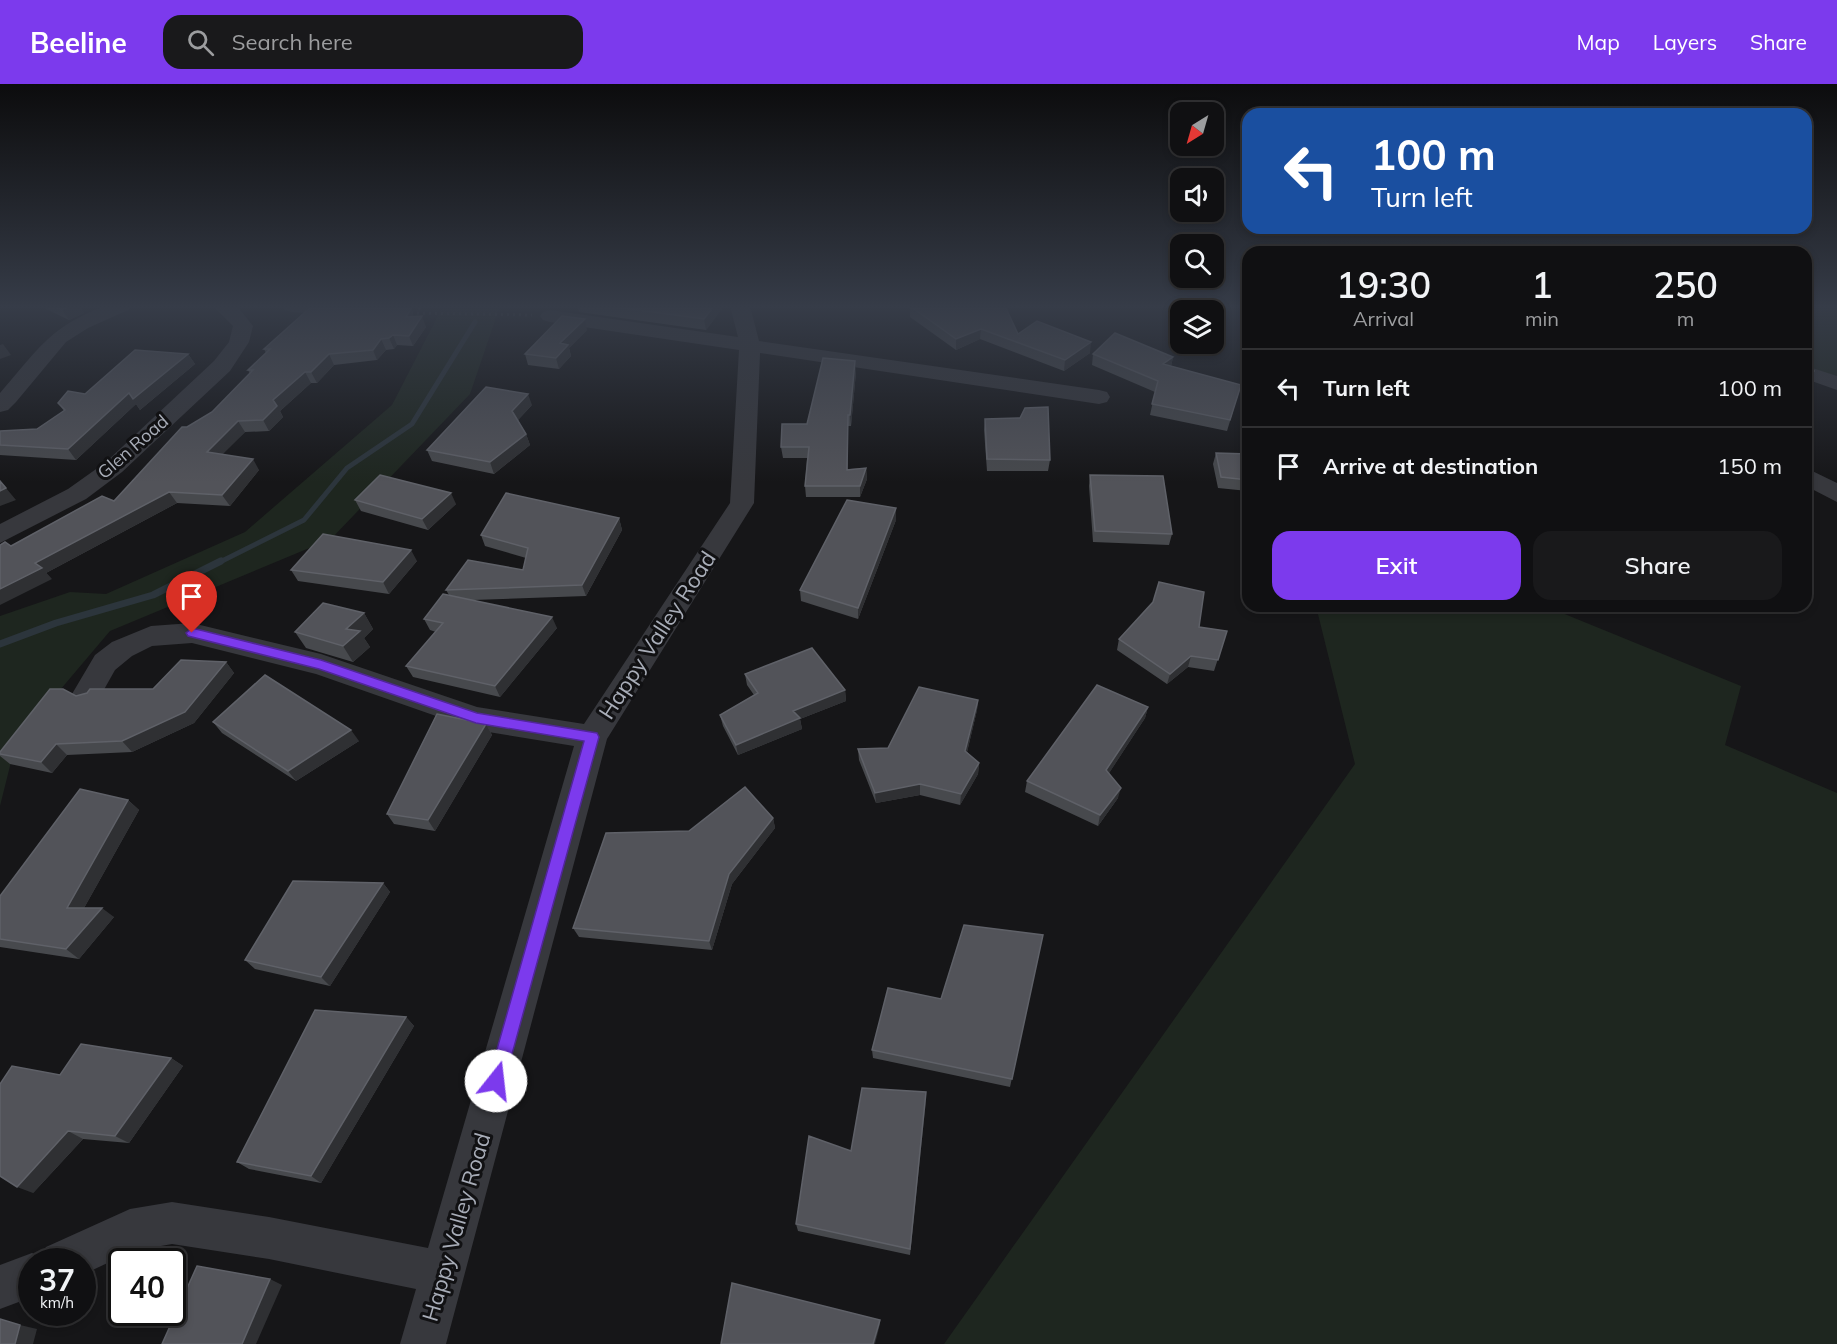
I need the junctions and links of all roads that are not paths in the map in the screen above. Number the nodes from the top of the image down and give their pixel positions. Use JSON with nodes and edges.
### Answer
{"nodes":[{"id":1,"x":37,"y":365,"type":"edge"},
{"id":2,"x":223,"y":365,"type":"edge"},
{"id":3,"x":749,"y":365,"type":"edge"},
{"id":4,"x":887,"y":365,"type":"edge"},
{"id":5,"x":1099,"y":397,"type":"dead end"},
{"id":6,"x":0,"y":405,"type":"edge"},
{"id":7,"x":1812,"y":479,"type":"edge"},
{"id":8,"x":1837,"y":494,"type":"edge"},
{"id":9,"x":0,"y":535,"type":"edge"},
{"id":10,"x":87,"y":694,"type":"edge"},
{"id":11,"x":592,"y":737,"type":"junction"},
{"id":12,"x":91,"y":1248,"type":"edge"},
{"id":13,"x":443,"y":1273,"type":"junction"},
{"id":14,"x":18,"y":1280,"type":"edge"},
{"id":15,"x":0,"y":1287,"type":"edge"},
{"id":16,"x":423,"y":1344,"type":"edge"}],
"edges":[{"from":1,"to":6,"type":"street"},
{"from":2,"to":9,"type":"street","name":"Glen Road"},
{"from":3,"to":11,"type":"street","name":"Happy Valley Road"},
{"from":4,"to":5,"type":"street"},
{"from":7,"to":8,"type":"street"},
{"from":10,"to":11,"type":"street"},
{"from":11,"to":13,"type":"street","name":"Happy Valley Road"},
{"from":12,"to":13,"type":"street"},
{"from":13,"to":16,"type":"street","name":"Happy Valley Road"},
{"from":14,"to":15,"type":"street"}]}
